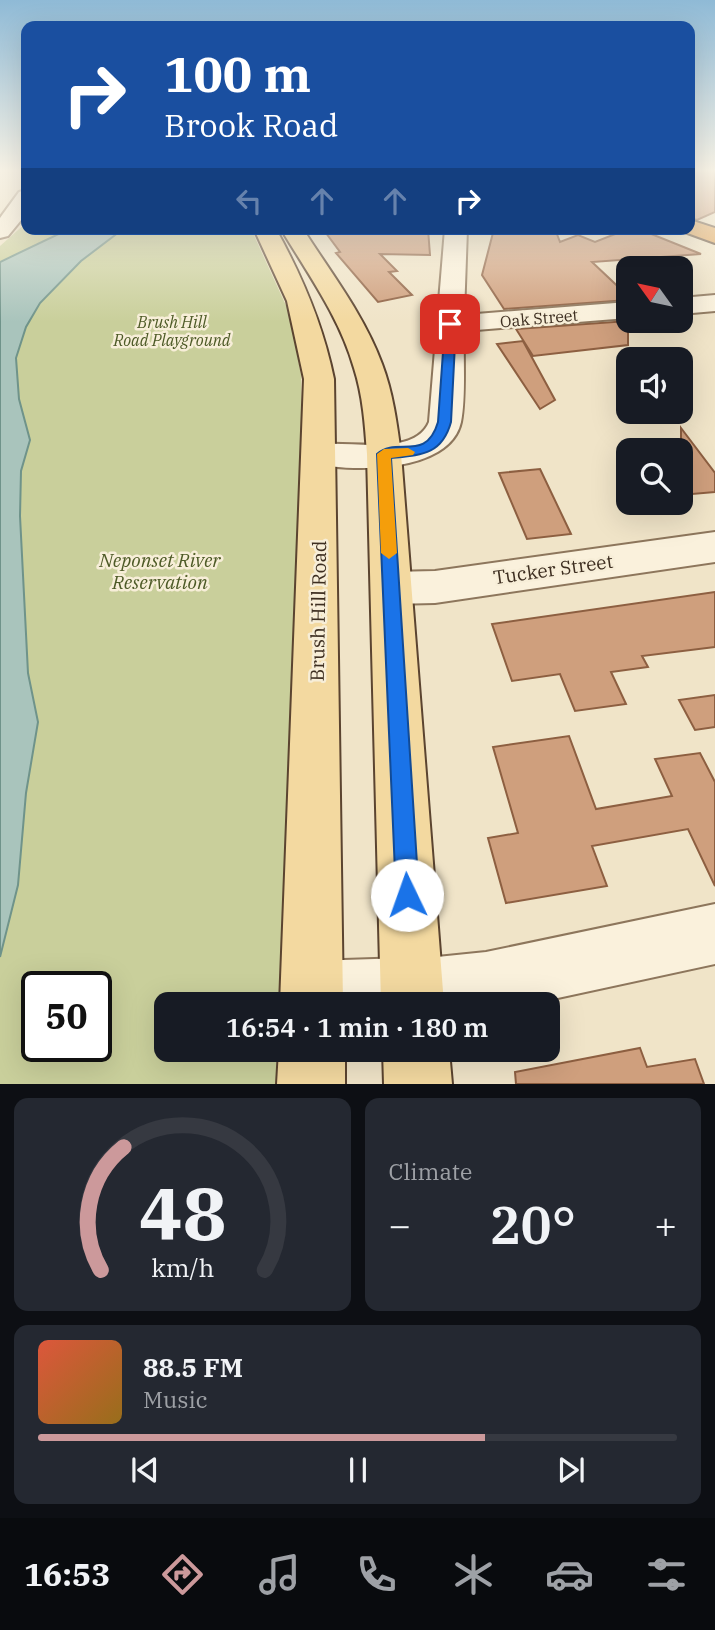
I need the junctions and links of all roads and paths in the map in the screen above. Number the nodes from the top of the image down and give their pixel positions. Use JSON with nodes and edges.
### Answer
{"nodes":[{"id":1,"x":695,"y":228,"type":"edge"},
{"id":2,"x":268,"y":235,"type":"edge"},
{"id":3,"x":296,"y":235,"type":"edge"},
{"id":4,"x":456,"y":235,"type":"edge"},
{"id":5,"x":715,"y":236,"type":"edge"},
{"id":6,"x":715,"y":303,"type":"edge"},
{"id":7,"x":693,"y":305,"type":"edge"},
{"id":8,"x":616,"y":311,"type":"edge"},
{"id":9,"x":450,"y":324,"type":"junction"},
{"id":10,"x":320,"y":454,"type":"junction"},
{"id":11,"x":384,"y":454,"type":"junction"},
{"id":12,"x":715,"y":547,"type":"edge"},
{"id":13,"x":391,"y":588,"type":"junction"},
{"id":14,"x":715,"y":934,"type":"edge"},
{"id":15,"x":312,"y":992,"type":"edge"},
{"id":16,"x":413,"y":992,"type":"edge"},
{"id":17,"x":465,"y":992,"type":"edge"},
{"id":18,"x":311,"y":1062,"type":"edge"},
{"id":19,"x":417,"y":1062,"type":"edge"},
{"id":20,"x":311,"y":1084,"type":"edge"},
{"id":21,"x":418,"y":1084,"type":"edge"}],
"edges":[{"from":1,"to":5,"type":"highway"},
{"from":2,"to":10,"type":"main road","name":"Brush Hill Road"},
{"from":3,"to":11,"type":"main road"},
{"from":4,"to":9,"type":"street"},
{"from":6,"to":7,"type":"street"},
{"from":8,"to":9,"type":"street","name":"Oak Street"},
{"from":9,"to":11,"type":"street"},
{"from":10,"to":11,"type":"street"},
{"from":10,"to":15,"type":"main road","name":"Brush Hill Road"},
{"from":11,"to":13,"type":"main road"},
{"from":12,"to":13,"type":"street","name":"Tucker Street"},
{"from":13,"to":16,"type":"main road"},
{"from":14,"to":17,"type":"street"},
{"from":18,"to":20,"type":"main road","name":"Brush Hill Road"},
{"from":19,"to":21,"type":"main road"}]}
